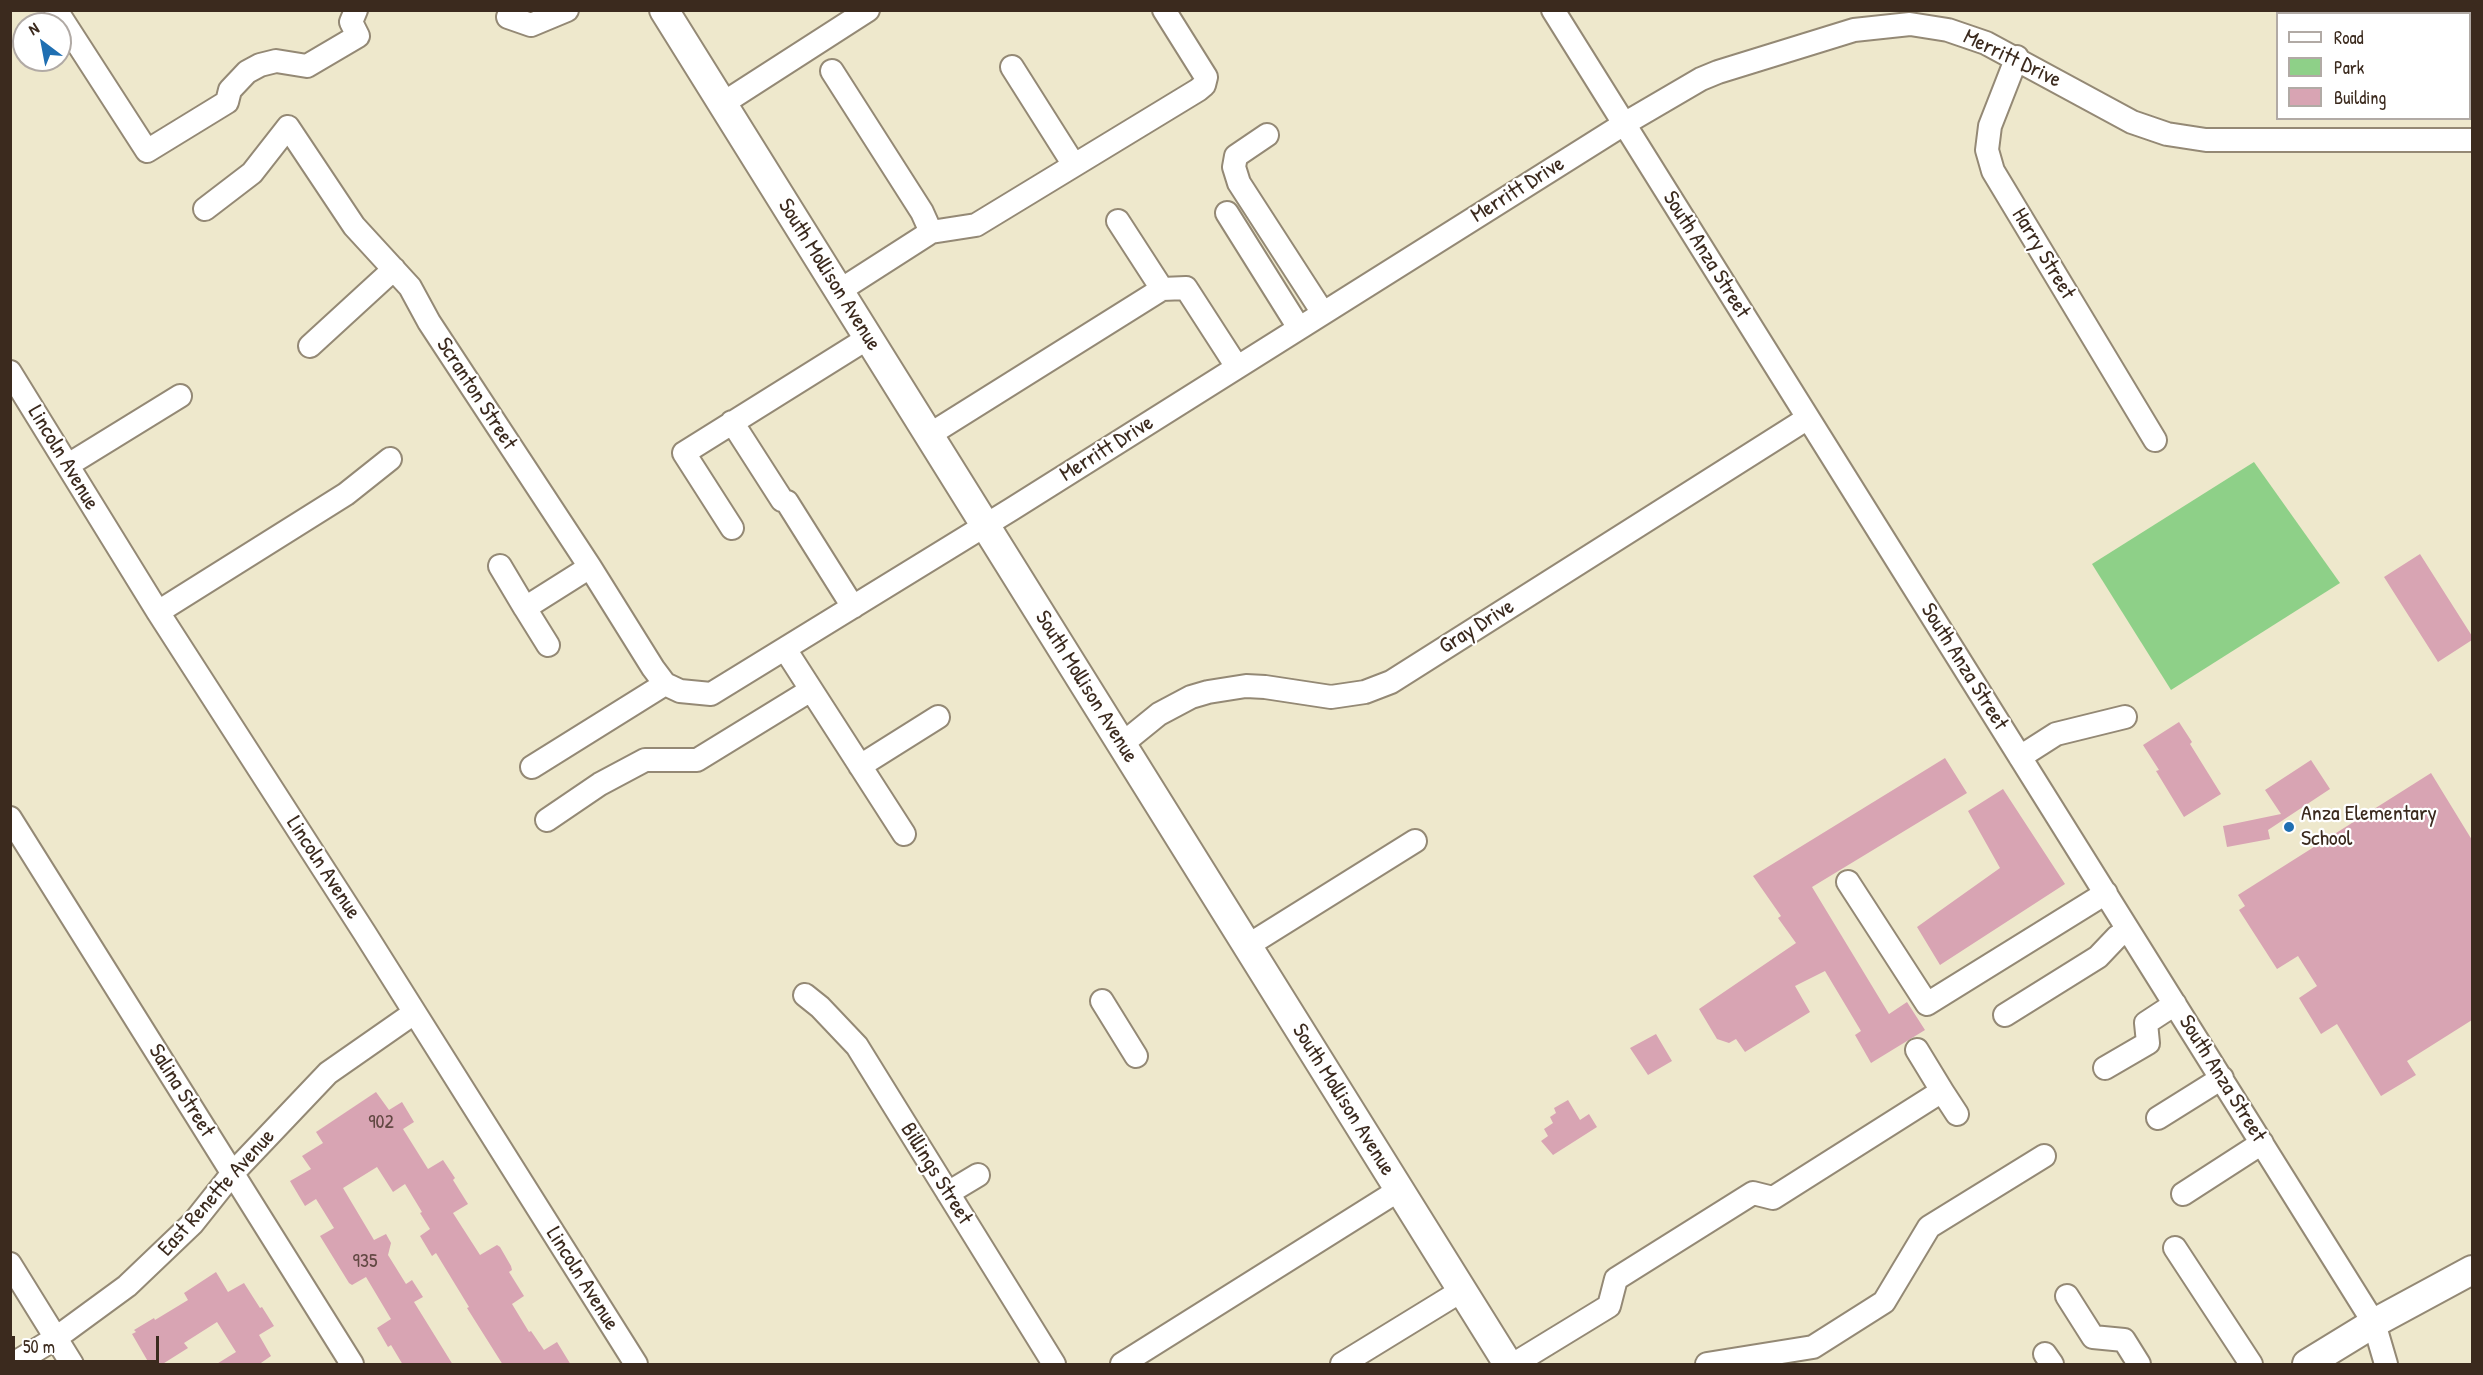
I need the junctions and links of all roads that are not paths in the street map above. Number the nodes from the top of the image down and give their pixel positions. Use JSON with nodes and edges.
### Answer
{"nodes":[{"id":1,"x":56,"y":10,"type":"edge"},
{"id":2,"x":356,"y":10,"type":"edge"},
{"id":3,"x":567,"y":10,"type":"edge"},
{"id":4,"x":664,"y":10,"type":"edge"},
{"id":5,"x":868,"y":10,"type":"edge"},
{"id":6,"x":1164,"y":10,"type":"edge"},
{"id":7,"x":1553,"y":10,"type":"edge"},
{"id":8,"x":508,"y":17,"type":"dead end"},
{"id":9,"x":2017,"y":57,"type":"junction"},
{"id":10,"x":1012,"y":67,"type":"dead end"},
{"id":11,"x":832,"y":71,"type":"dead end"},
{"id":12,"x":722,"y":104,"type":"junction"},
{"id":13,"x":1624,"y":124,"type":"junction"},
{"id":14,"x":1267,"y":135,"type":"dead end"},
{"id":15,"x":2472,"y":140,"type":"edge"},
{"id":16,"x":1074,"y":165,"type":"junction"},
{"id":17,"x":205,"y":209,"type":"dead end"},
{"id":18,"x":1227,"y":213,"type":"dead end"},
{"id":19,"x":1118,"y":221,"type":"dead end"},
{"id":20,"x":931,"y":232,"type":"junction"},
{"id":21,"x":394,"y":269,"type":"junction"},
{"id":22,"x":1162,"y":289,"type":"junction"},
{"id":23,"x":839,"y":291,"type":"junction"},
{"id":24,"x":1323,"y":313,"type":"junction"},
{"id":25,"x":1299,"y":328,"type":"junction"},
{"id":26,"x":868,"y":338,"type":"junction"},
{"id":27,"x":310,"y":346,"type":"dead end"},
{"id":28,"x":1237,"y":367,"type":"junction"},
{"id":29,"x":10,"y":372,"type":"edge"},
{"id":30,"x":180,"y":396,"type":"dead end"},
{"id":31,"x":1808,"y":418,"type":"junction"},
{"id":32,"x":732,"y":422,"type":"junction"},
{"id":33,"x":929,"y":435,"type":"junction"},
{"id":34,"x":2155,"y":440,"type":"dead end"},
{"id":35,"x":390,"y":459,"type":"dead end"},
{"id":36,"x":68,"y":465,"type":"junction"},
{"id":37,"x":986,"y":525,"type":"junction"},
{"id":38,"x":732,"y":528,"type":"dead end"},
{"id":39,"x":500,"y":566,"type":"dead end"},
{"id":40,"x":590,"y":567,"type":"junction"},
{"id":41,"x":853,"y":606,"type":"junction"},
{"id":42,"x":525,"y":608,"type":"junction"},
{"id":43,"x":158,"y":612,"type":"junction"},
{"id":44,"x":548,"y":645,"type":"dead end"},
{"id":45,"x":784,"y":649,"type":"junction"},
{"id":46,"x":659,"y":676,"type":"junction"},
{"id":47,"x":811,"y":690,"type":"junction"},
{"id":48,"x":938,"y":717,"type":"dead end"},
{"id":49,"x":2125,"y":717,"type":"dead end"},
{"id":50,"x":1122,"y":744,"type":"junction"},
{"id":51,"x":2020,"y":757,"type":"junction"},
{"id":52,"x":860,"y":766,"type":"junction"},
{"id":53,"x":532,"y":768,"type":"dead end"},
{"id":54,"x":10,"y":818,"type":"edge"},
{"id":55,"x":547,"y":820,"type":"dead end"},
{"id":56,"x":904,"y":834,"type":"dead end"},
{"id":57,"x":1415,"y":841,"type":"dead end"},
{"id":58,"x":1848,"y":882,"type":"dead end"},
{"id":59,"x":2106,"y":893,"type":"junction"},
{"id":60,"x":2128,"y":930,"type":"junction"},
{"id":61,"x":1247,"y":946,"type":"junction"},
{"id":62,"x":805,"y":995,"type":"dead end"},
{"id":63,"x":1102,"y":1000,"type":"dead end"},
{"id":64,"x":2175,"y":1004,"type":"junction"},
{"id":65,"x":414,"y":1013,"type":"junction"},
{"id":66,"x":2005,"y":1015,"type":"dead end"},
{"id":67,"x":1917,"y":1050,"type":"dead end"},
{"id":68,"x":1136,"y":1056,"type":"dead end"},
{"id":69,"x":2105,"y":1068,"type":"dead end"},
{"id":70,"x":2222,"y":1078,"type":"junction"},
{"id":71,"x":1942,"y":1091,"type":"junction"},
{"id":72,"x":1957,"y":1114,"type":"dead end"},
{"id":73,"x":2158,"y":1118,"type":"dead end"},
{"id":74,"x":2262,"y":1143,"type":"junction"},
{"id":75,"x":2044,"y":1156,"type":"dead end"},
{"id":76,"x":232,"y":1174,"type":"junction"},
{"id":77,"x":978,"y":1175,"type":"dead end"},
{"id":78,"x":1399,"y":1190,"type":"junction"},
{"id":79,"x":948,"y":1193,"type":"junction"},
{"id":80,"x":2183,"y":1194,"type":"dead end"},
{"id":81,"x":2175,"y":1248,"type":"dead end"},
{"id":82,"x":10,"y":1264,"type":"edge"},
{"id":83,"x":2472,"y":1270,"type":"edge"},
{"id":84,"x":1461,"y":1291,"type":"junction"},
{"id":85,"x":2067,"y":1296,"type":"dead end"},
{"id":86,"x":2374,"y":1323,"type":"junction"},
{"id":87,"x":56,"y":1338,"type":"junction"},
{"id":88,"x":13,"y":1365,"type":"edge"},
{"id":89,"x":72,"y":1365,"type":"edge"},
{"id":90,"x":352,"y":1365,"type":"edge"},
{"id":91,"x":636,"y":1365,"type":"edge"},
{"id":92,"x":1054,"y":1365,"type":"edge"},
{"id":93,"x":1122,"y":1365,"type":"edge"},
{"id":94,"x":1342,"y":1365,"type":"edge"},
{"id":95,"x":1508,"y":1365,"type":"edge"},
{"id":96,"x":1514,"y":1365,"type":"edge"},
{"id":97,"x":1707,"y":1365,"type":"edge"},
{"id":98,"x":2139,"y":1365,"type":"edge"},
{"id":99,"x":2251,"y":1365,"type":"edge"},
{"id":100,"x":2307,"y":1365,"type":"edge"},
{"id":101,"x":2386,"y":1365,"type":"edge"}],
"edges":[{"from":1,"to":2,"type":"street"},
{"from":3,"to":8,"type":"street"},
{"from":4,"to":12,"type":"main road","name":"South Mollison Avenue"},
{"from":5,"to":12,"type":"street"},
{"from":6,"to":16,"type":"street"},
{"from":7,"to":13,"type":"street","name":"South Anza Street"},
{"from":9,"to":13,"type":"street","name":"Merritt Drive"},
{"from":9,"to":15,"type":"street","name":"Merritt Drive"},
{"from":9,"to":34,"type":"street","name":"Harry Street"},
{"from":10,"to":16,"type":"street"},
{"from":11,"to":20,"type":"street"},
{"from":12,"to":23,"type":"main road","name":"South Mollison Avenue"},
{"from":13,"to":24,"type":"street","name":"Merritt Drive"},
{"from":13,"to":31,"type":"street","name":"South Anza Street"},
{"from":14,"to":24,"type":"street"},
{"from":16,"to":20,"type":"street"},
{"from":17,"to":21,"type":"street","name":"Scranton Street"},
{"from":18,"to":25,"type":"street"},
{"from":19,"to":22,"type":"street"},
{"from":20,"to":23,"type":"street"},
{"from":21,"to":27,"type":"street"},
{"from":21,"to":40,"type":"street","name":"Scranton Street"},
{"from":22,"to":28,"type":"street"},
{"from":22,"to":33,"type":"street"},
{"from":23,"to":26,"type":"main road","name":"South Mollison Avenue"},
{"from":24,"to":25,"type":"street","name":"Merritt Drive"},
{"from":25,"to":28,"type":"street","name":"Merritt Drive"},
{"from":26,"to":32,"type":"street"},
{"from":26,"to":33,"type":"main road","name":"South Mollison Avenue"},
{"from":28,"to":37,"type":"street","name":"Merritt Drive"},
{"from":29,"to":36,"type":"street","name":"Lincoln Avenue"},
{"from":30,"to":36,"type":"street"},
{"from":31,"to":50,"type":"street","name":"Gray Drive"},
{"from":31,"to":51,"type":"street","name":"South Anza Street"},
{"from":32,"to":38,"type":"street"},
{"from":32,"to":41,"type":"street"},
{"from":33,"to":37,"type":"main road","name":"South Mollison Avenue"},
{"from":35,"to":43,"type":"street"},
{"from":36,"to":43,"type":"street","name":"Lincoln Avenue"},
{"from":37,"to":41,"type":"street","name":"Merritt Drive"},
{"from":37,"to":50,"type":"main road","name":"South Mollison Avenue"},
{"from":39,"to":42,"type":"street"},
{"from":40,"to":42,"type":"street"},
{"from":40,"to":46,"type":"street","name":"Scranton Street"},
{"from":41,"to":45,"type":"street","name":"Merritt Drive"},
{"from":42,"to":44,"type":"street"},
{"from":43,"to":65,"type":"street","name":"Lincoln Avenue"},
{"from":45,"to":46,"type":"street","name":"Merritt Drive"},
{"from":45,"to":47,"type":"street"},
{"from":46,"to":53,"type":"street"},
{"from":47,"to":52,"type":"street"},
{"from":47,"to":55,"type":"street"},
{"from":48,"to":52,"type":"street"},
{"from":49,"to":51,"type":"street"},
{"from":50,"to":61,"type":"main road","name":"South Mollison Avenue"},
{"from":51,"to":59,"type":"street","name":"South Anza Street"},
{"from":52,"to":56,"type":"street"},
{"from":54,"to":76,"type":"street","name":"Salina Street"},
{"from":57,"to":61,"type":"street"},
{"from":58,"to":59,"type":"street"},
{"from":59,"to":60,"type":"street","name":"South Anza Street"},
{"from":60,"to":64,"type":"street","name":"South Anza Street"},
{"from":60,"to":66,"type":"street"},
{"from":61,"to":78,"type":"main road","name":"South Mollison Avenue"},
{"from":62,"to":79,"type":"street","name":"Billings Street"},
{"from":63,"to":68,"type":"street"},
{"from":64,"to":69,"type":"street"},
{"from":64,"to":70,"type":"street","name":"South Anza Street"},
{"from":65,"to":76,"type":"street","name":"East Renette Avenue"},
{"from":65,"to":91,"type":"street","name":"Lincoln Avenue"},
{"from":67,"to":71,"type":"street"},
{"from":70,"to":73,"type":"street"},
{"from":70,"to":74,"type":"street","name":"South Anza Street"},
{"from":71,"to":72,"type":"street"},
{"from":71,"to":96,"type":"street"},
{"from":74,"to":80,"type":"street"},
{"from":74,"to":86,"type":"street","name":"South Anza Street"},
{"from":75,"to":97,"type":"street"},
{"from":76,"to":87,"type":"street","name":"East Renette Avenue"},
{"from":76,"to":90,"type":"street","name":"Salina Street"},
{"from":77,"to":79,"type":"street"},
{"from":78,"to":84,"type":"main road","name":"South Mollison Avenue"},
{"from":78,"to":93,"type":"street"},
{"from":79,"to":92,"type":"street","name":"Billings Street"},
{"from":81,"to":99,"type":"street"},
{"from":82,"to":87,"type":"street"},
{"from":83,"to":86,"type":"main road"},
{"from":84,"to":94,"type":"street"},
{"from":84,"to":95,"type":"main road","name":"South Mollison Avenue"},
{"from":85,"to":98,"type":"street"},
{"from":86,"to":100,"type":"main road"},
{"from":86,"to":101,"type":"street","name":"South Anza Street"},
{"from":87,"to":88,"type":"street","name":"East Renette Avenue"},
{"from":87,"to":89,"type":"street"}]}
